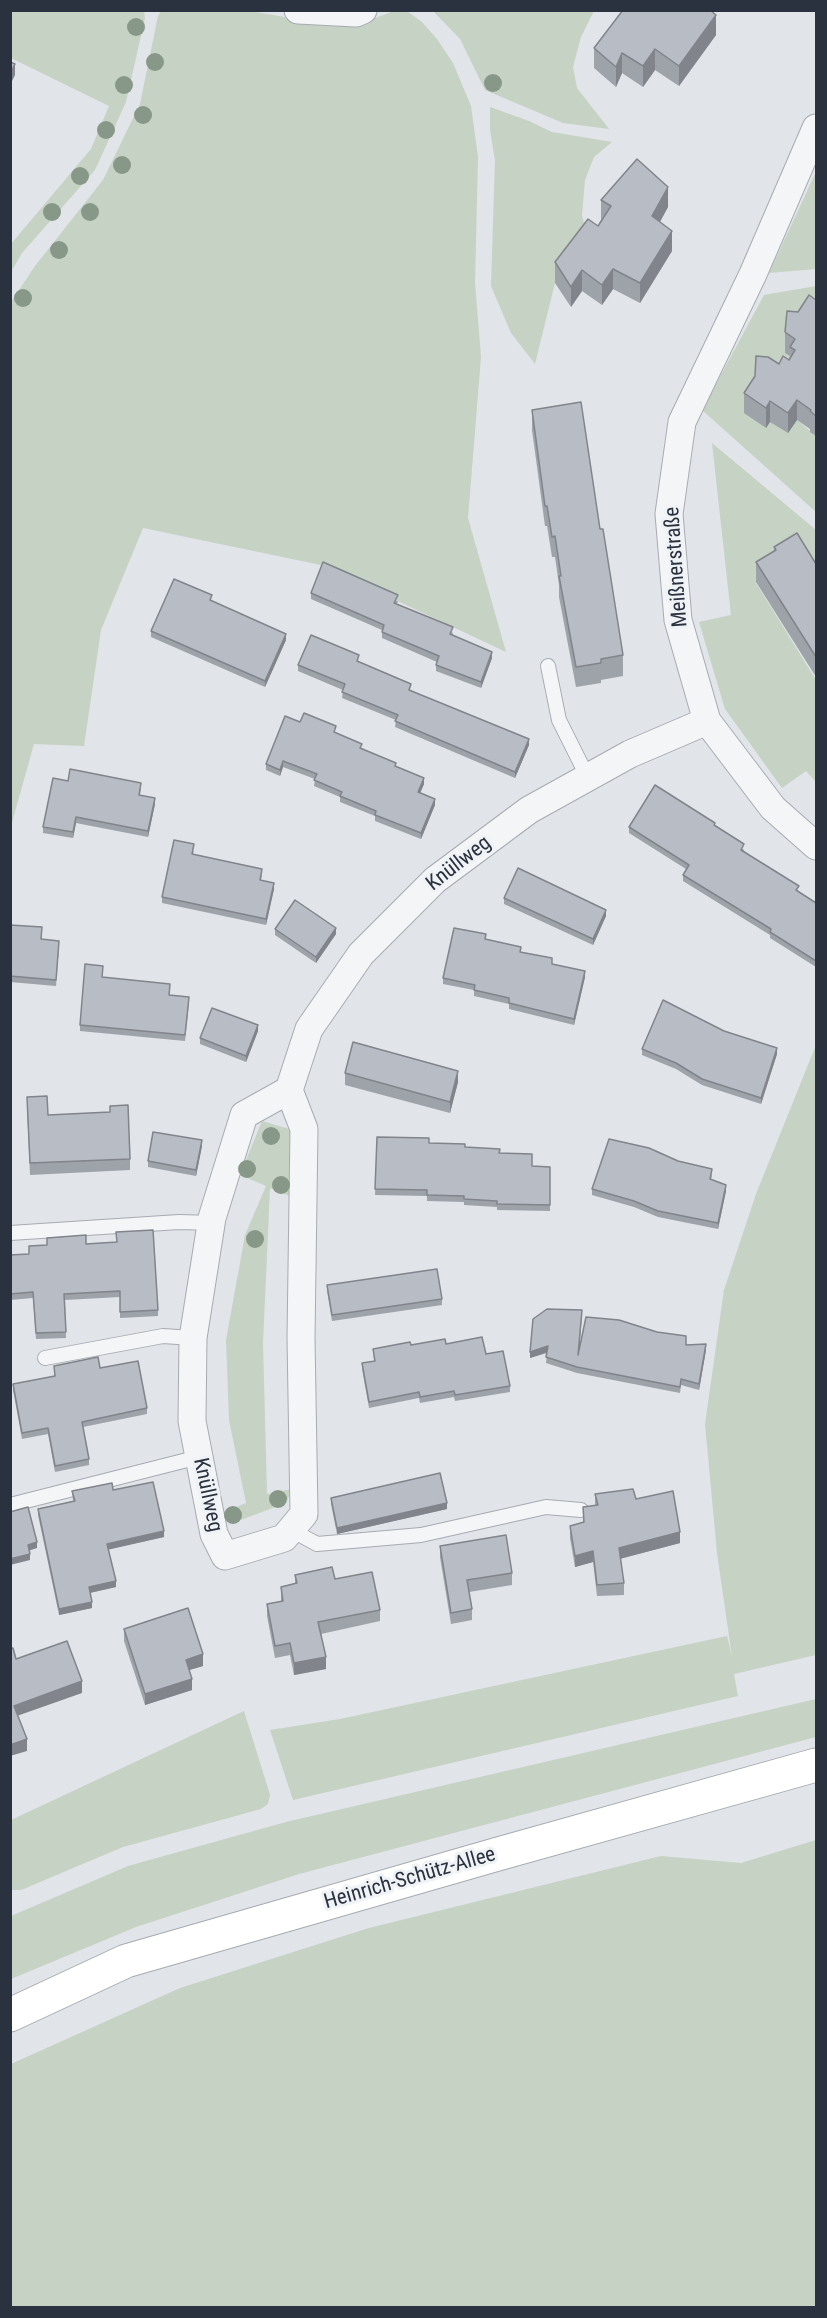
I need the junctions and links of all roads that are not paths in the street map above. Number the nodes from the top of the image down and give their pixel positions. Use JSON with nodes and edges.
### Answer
{"nodes":[{"id":1,"x":298,"y":10,"type":"edge"},
{"id":2,"x":363,"y":10,"type":"edge"},
{"id":3,"x":816,"y":128,"type":"edge"},
{"id":4,"x":548,"y":666,"type":"dead end"},
{"id":5,"x":707,"y":721,"type":"junction"},
{"id":6,"x":588,"y":778,"type":"junction"},
{"id":7,"x":816,"y":846,"type":"edge"},
{"id":8,"x":289,"y":1090,"type":"junction"},
{"id":9,"x":212,"y":1223,"type":"junction"},
{"id":10,"x":10,"y":1233,"type":"edge"},
{"id":11,"x":193,"y":1338,"type":"junction"},
{"id":12,"x":45,"y":1358,"type":"dead end"},
{"id":13,"x":199,"y":1457,"type":"junction"},
{"id":14,"x":10,"y":1505,"type":"edge"},
{"id":15,"x":581,"y":1510,"type":"edge"},
{"id":16,"x":291,"y":1530,"type":"junction"},
{"id":17,"x":816,"y":1765,"type":"edge"},
{"id":18,"x":10,"y":2015,"type":"edge"}],
"edges":[{"from":1,"to":2,"type":"street"},
{"from":3,"to":5,"type":"street","name":"Meißnerstraße"},
{"from":4,"to":6,"type":"lane"},
{"from":5,"to":6,"type":"street","name":"Knüllweg"},
{"from":5,"to":7,"type":"street","name":"Meißnerstraße"},
{"from":6,"to":8,"type":"street","name":"Knüllweg"},
{"from":8,"to":9,"type":"street","name":"Knüllweg"},
{"from":8,"to":16,"type":"street"},
{"from":9,"to":10,"type":"lane"},
{"from":9,"to":11,"type":"street","name":"Knüllweg"},
{"from":11,"to":12,"type":"lane"},
{"from":11,"to":13,"type":"street","name":"Knüllweg"},
{"from":13,"to":14,"type":"lane"},
{"from":13,"to":16,"type":"street","name":"Knüllweg"},
{"from":15,"to":16,"type":"lane"},
{"from":17,"to":18,"type":"main road","name":"Heinrich-Schütz-Allee"}]}
